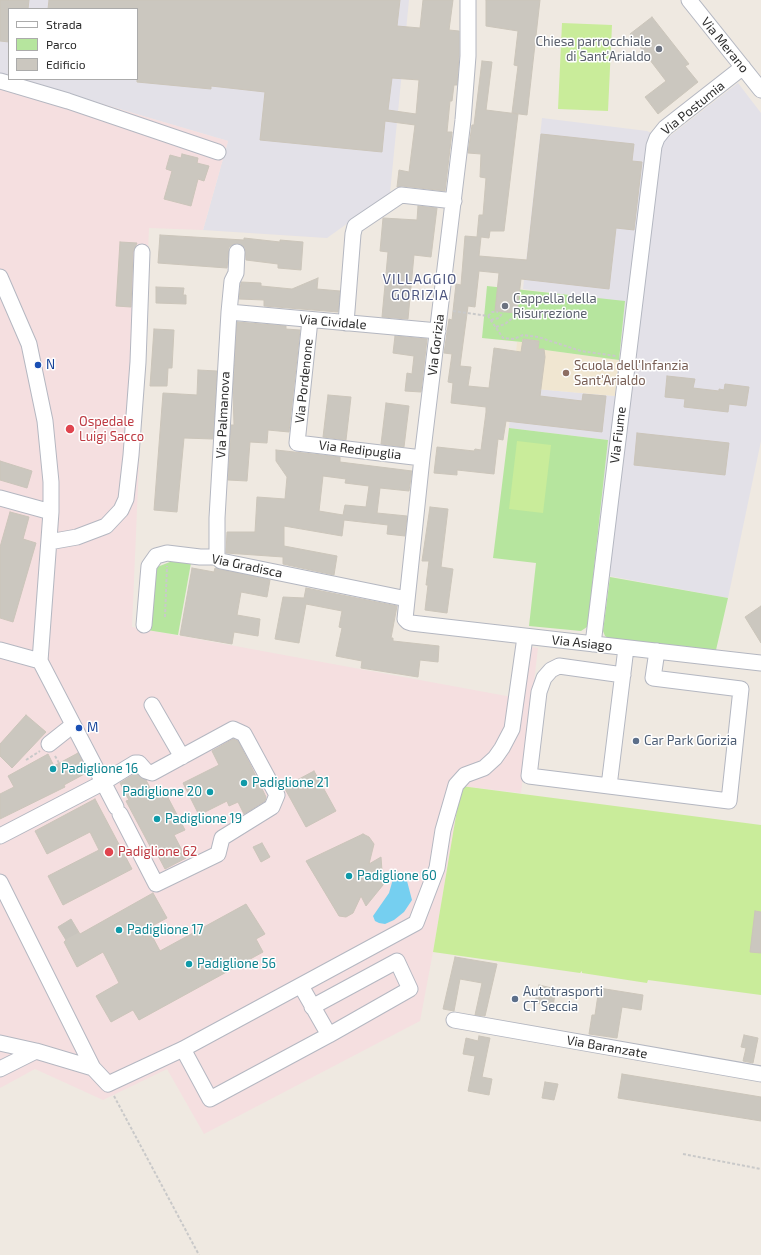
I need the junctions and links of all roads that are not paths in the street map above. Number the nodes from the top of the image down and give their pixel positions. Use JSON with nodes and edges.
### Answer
{"nodes":[{"id":1,"x":468,"y":0,"type":"edge"},
{"id":2,"x":689,"y":0,"type":"edge"},
{"id":3,"x":743,"y":67,"type":"junction"},
{"id":4,"x":0,"y":81,"type":"edge"},
{"id":5,"x":761,"y":90,"type":"edge"},
{"id":6,"x":218,"y":152,"type":"dead end"},
{"id":7,"x":652,"y":155,"type":"joint"},
{"id":8,"x":454,"y":201,"type":"junction"},
{"id":9,"x":142,"y":252,"type":"dead end"},
{"id":10,"x":237,"y":252,"type":"dead end"},
{"id":11,"x":0,"y":277,"type":"edge"},
{"id":12,"x":229,"y":312,"type":"junction"},
{"id":13,"x":310,"y":320,"type":"junction"},
{"id":14,"x":346,"y":323,"type":"junction"},
{"id":15,"x":438,"y":332,"type":"junction"},
{"id":16,"x":297,"y":443,"type":"joint"},
{"id":17,"x":422,"y":458,"type":"junction"},
{"id":18,"x":0,"y":498,"type":"edge"},
{"id":19,"x":52,"y":512,"type":"junction"},
{"id":20,"x":49,"y":542,"type":"junction"},
{"id":21,"x":217,"y":557,"type":"junction"},
{"id":22,"x":407,"y":599,"type":"junction"},
{"id":23,"x":406,"y":619,"type":"joint"},
{"id":24,"x":144,"y":625,"type":"dead end"},
{"id":25,"x":524,"y":637,"type":"junction"},
{"id":26,"x":593,"y":644,"type":"junction"},
{"id":27,"x":626,"y":648,"type":"junction"},
{"id":28,"x":0,"y":650,"type":"edge"},
{"id":29,"x":657,"y":651,"type":"junction"},
{"id":30,"x":40,"y":662,"type":"junction"},
{"id":31,"x":761,"y":663,"type":"edge"},
{"id":32,"x":623,"y":675,"type":"junction"},
{"id":33,"x":152,"y":705,"type":"dead end"},
{"id":34,"x":73,"y":725,"type":"junction"},
{"id":35,"x":49,"y":744,"type":"dead end"},
{"id":36,"x":182,"y":756,"type":"junction"},
{"id":37,"x":104,"y":782,"type":"junction"},
{"id":38,"x":609,"y":786,"type":"junction"},
{"id":39,"x":0,"y":836,"type":"edge"},
{"id":40,"x":0,"y":882,"type":"edge"},
{"id":41,"x":301,"y":986,"type":"junction"},
{"id":42,"x":312,"y":1006,"type":"junction"},
{"id":43,"x":454,"y":1020,"type":"dead end"},
{"id":44,"x":329,"y":1035,"type":"junction"},
{"id":45,"x":0,"y":1043,"type":"edge"},
{"id":46,"x":183,"y":1049,"type":"junction"},
{"id":47,"x":36,"y":1051,"type":"junction"},
{"id":48,"x":93,"y":1068,"type":"junction"},
{"id":49,"x":0,"y":1069,"type":"edge"},
{"id":50,"x":761,"y":1074,"type":"edge"}],
"edges":[{"from":1,"to":8,"type":"street","name":"Via Gorizia"},
{"from":2,"to":3,"type":"street","name":"Via Merano"},
{"from":3,"to":5,"type":"street","name":"Via Merano"},
{"from":3,"to":7,"type":"street","name":"Via Postumia"},
{"from":4,"to":6,"type":"street"},
{"from":7,"to":26,"type":"street","name":"Via Fiume"},
{"from":8,"to":14,"type":"street"},
{"from":8,"to":15,"type":"street","name":"Via Gorizia"},
{"from":9,"to":20,"type":"street"},
{"from":10,"to":12,"type":"street","name":"Via Palmanova"},
{"from":11,"to":19,"type":"street"},
{"from":12,"to":13,"type":"street","name":"Via Cividale"},
{"from":12,"to":21,"type":"street","name":"Via Palmanova"},
{"from":13,"to":14,"type":"street","name":"Via Cividale"},
{"from":13,"to":16,"type":"street","name":"Via Pordenone"},
{"from":14,"to":15,"type":"street","name":"Via Cividale"},
{"from":15,"to":17,"type":"street","name":"Via Gorizia"},
{"from":16,"to":17,"type":"street","name":"Via Redipuglia"},
{"from":17,"to":22,"type":"street","name":"Via Gorizia"},
{"from":18,"to":19,"type":"street"},
{"from":19,"to":20,"type":"street"},
{"from":20,"to":30,"type":"street"},
{"from":21,"to":22,"type":"street","name":"Via Gradisca"},
{"from":21,"to":24,"type":"street","name":"Via Gradisca"},
{"from":22,"to":23,"type":"street","name":"Via Gorizia"},
{"from":23,"to":25,"type":"street","name":"Via Asiago"},
{"from":25,"to":26,"type":"street","name":"Via Asiago"},
{"from":25,"to":41,"type":"street"},
{"from":26,"to":27,"type":"street","name":"Via Asiago"},
{"from":27,"to":29,"type":"street","name":"Via Asiago"},
{"from":27,"to":32,"type":"street"},
{"from":28,"to":30,"type":"street"},
{"from":29,"to":31,"type":"street","name":"Via Asiago"},
{"from":29,"to":38,"type":"street"},
{"from":30,"to":34,"type":"street"},
{"from":32,"to":38,"type":"street"},
{"from":32,"to":38,"type":"street"},
{"from":33,"to":36,"type":"street"},
{"from":34,"to":35,"type":"street"},
{"from":34,"to":37,"type":"street"},
{"from":36,"to":37,"type":"street"},
{"from":36,"to":37,"type":"street"},
{"from":37,"to":39,"type":"street"},
{"from":40,"to":48,"type":"street"},
{"from":41,"to":42,"type":"street"},
{"from":41,"to":46,"type":"street"},
{"from":42,"to":44,"type":"street"},
{"from":42,"to":44,"type":"street"},
{"from":43,"to":50,"type":"street","name":"Via Baranzate"},
{"from":44,"to":46,"type":"street"},
{"from":45,"to":47,"type":"street"},
{"from":46,"to":48,"type":"street"},
{"from":47,"to":48,"type":"street"},
{"from":47,"to":49,"type":"street"}]}
